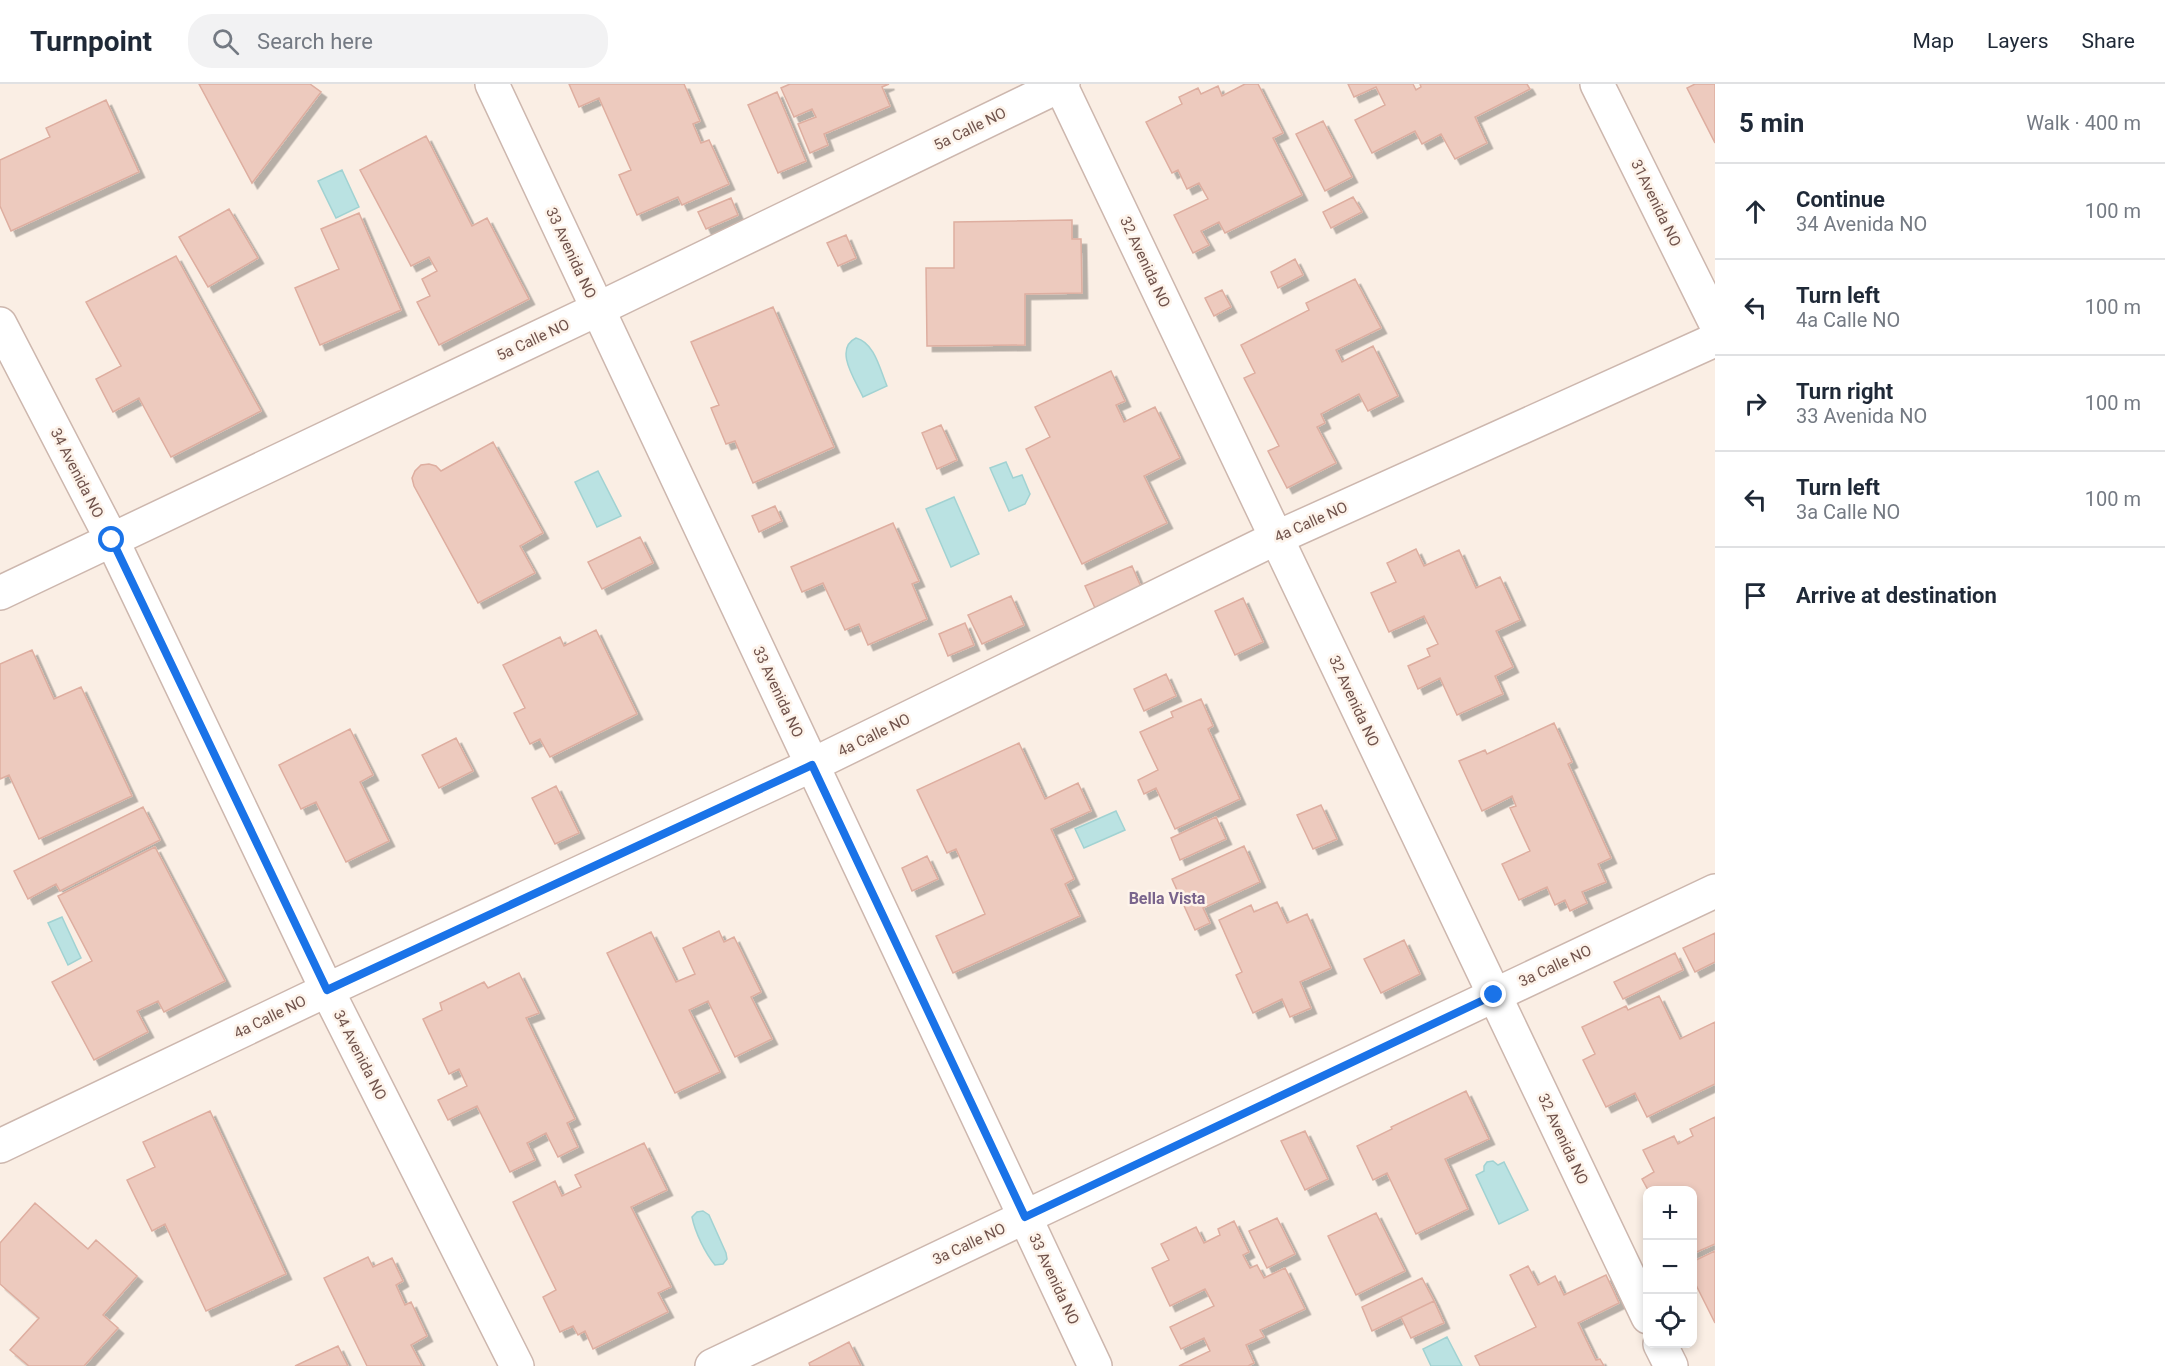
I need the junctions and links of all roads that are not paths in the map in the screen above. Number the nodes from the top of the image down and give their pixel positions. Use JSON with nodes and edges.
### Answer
{"nodes":[{"id":1,"x":492,"y":84,"type":"edge"},
{"id":2,"x":1061,"y":84,"type":"edge"},
{"id":3,"x":1597,"y":84,"type":"edge"},
{"id":4,"x":598,"y":309,"type":"junction"},
{"id":5,"x":1715,"y":322,"type":"edge"},
{"id":6,"x":0,"y":324,"type":"edge"},
{"id":7,"x":1715,"y":340,"type":"edge"},
{"id":8,"x":1276,"y":538,"type":"junction"},
{"id":9,"x":112,"y":540,"type":"junction"},
{"id":10,"x":0,"y":593,"type":"edge"},
{"id":11,"x":812,"y":765,"type":"junction"},
{"id":12,"x":1715,"y":891,"type":"edge"},
{"id":13,"x":327,"y":990,"type":"junction"},
{"id":14,"x":1494,"y":995,"type":"junction"},
{"id":15,"x":0,"y":1146,"type":"edge"},
{"id":16,"x":1025,"y":1217,"type":"junction"},
{"id":17,"x":1643,"y":1309,"type":"edge"},
{"id":18,"x":1662,"y":1348,"type":"edge"},
{"id":19,"x":517,"y":1366,"type":"edge"},
{"id":20,"x":712,"y":1366,"type":"edge"},
{"id":21,"x":1095,"y":1366,"type":"edge"},
{"id":22,"x":1671,"y":1366,"type":"edge"}],
"edges":[{"from":1,"to":4,"type":"street","name":"33 Avenida NO"},
{"from":2,"to":4,"type":"street","name":"5a Calle NO"},
{"from":2,"to":8,"type":"street","name":"32 Avenida NO"},
{"from":3,"to":5,"type":"street","name":"31Avenida NO"},
{"from":4,"to":9,"type":"street","name":"5a Calle NO"},
{"from":4,"to":11,"type":"street","name":"33 Avenida NO"},
{"from":6,"to":9,"type":"street","name":"34 Avenida NO"},
{"from":7,"to":8,"type":"street","name":"4a Calle NO"},
{"from":8,"to":11,"type":"street","name":"4a Calle NO"},
{"from":8,"to":14,"type":"street","name":"32 Avenida NO"},
{"from":9,"to":10,"type":"street","name":"5a Calle NO"},
{"from":9,"to":13,"type":"street","name":"34 Avenida NO"},
{"from":11,"to":13,"type":"street","name":"4a Calle NO"},
{"from":11,"to":16,"type":"street","name":"33 Avenida NO"},
{"from":12,"to":14,"type":"street","name":"3a Calle NO"},
{"from":13,"to":15,"type":"street","name":"4a Calle NO"},
{"from":13,"to":19,"type":"street","name":"34 Avenida NO"},
{"from":14,"to":16,"type":"street","name":"3a Calle NO"},
{"from":14,"to":17,"type":"street","name":"32 Avenida NO"},
{"from":16,"to":20,"type":"street","name":"3a Calle NO"},
{"from":16,"to":21,"type":"street","name":"33 Avenida NO"},
{"from":18,"to":22,"type":"street"}]}
